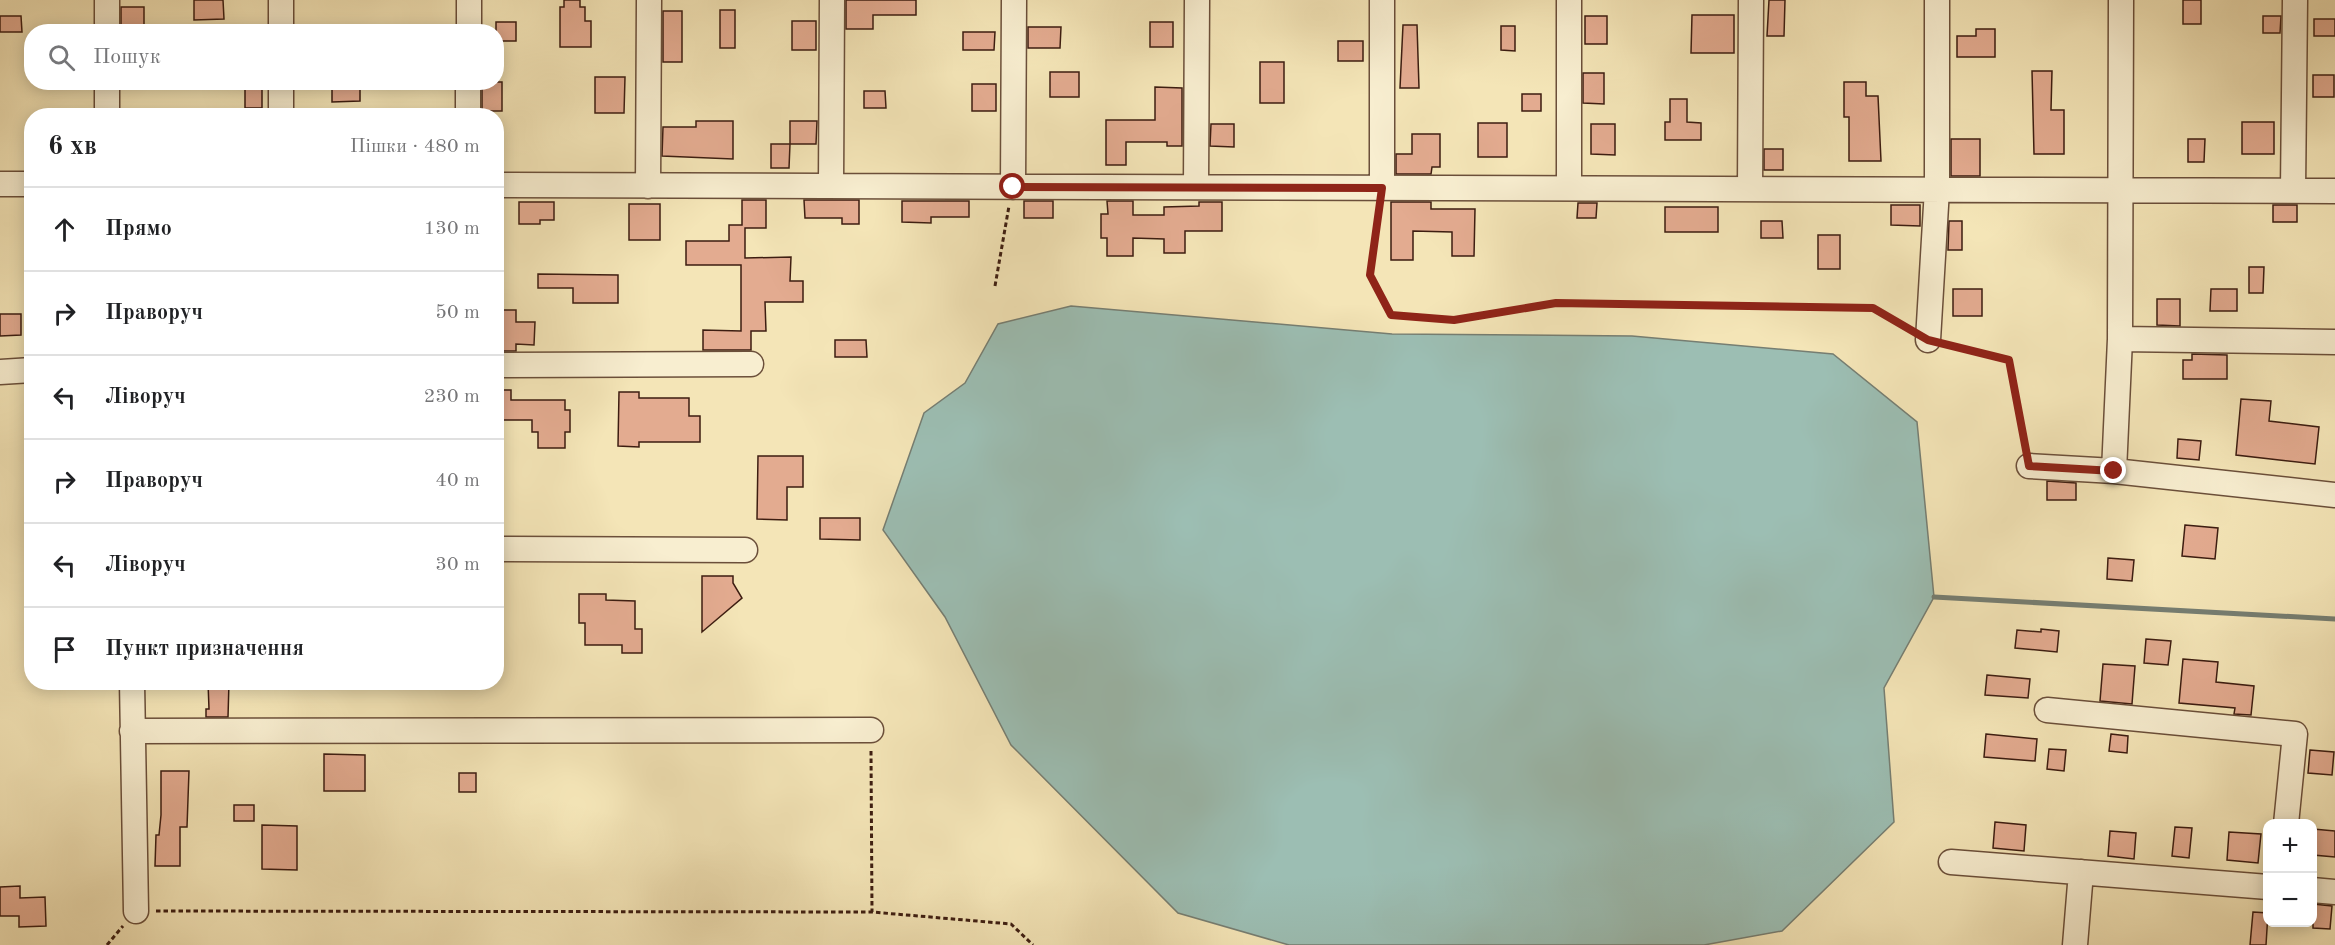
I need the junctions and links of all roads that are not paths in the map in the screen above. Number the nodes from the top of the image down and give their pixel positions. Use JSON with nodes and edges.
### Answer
{"nodes":[{"id":1,"x":107,"y":0,"type":"edge"},
{"id":2,"x":281,"y":0,"type":"edge"},
{"id":3,"x":469,"y":0,"type":"edge"},
{"id":4,"x":650,"y":0,"type":"edge"},
{"id":5,"x":832,"y":0,"type":"edge"},
{"id":6,"x":1014,"y":0,"type":"edge"},
{"id":7,"x":1197,"y":0,"type":"edge"},
{"id":8,"x":1382,"y":0,"type":"edge"},
{"id":9,"x":1569,"y":0,"type":"edge"},
{"id":10,"x":1750,"y":0,"type":"edge"},
{"id":11,"x":1937,"y":0,"type":"edge"},
{"id":12,"x":2121,"y":0,"type":"edge"},
{"id":13,"x":2295,"y":0,"type":"edge"},
{"id":14,"x":107,"y":24,"type":"edge"},
{"id":15,"x":281,"y":24,"type":"edge"},
{"id":16,"x":469,"y":24,"type":"edge"},
{"id":17,"x":107,"y":90,"type":"edge"},
{"id":18,"x":281,"y":90,"type":"edge"},
{"id":19,"x":468,"y":90,"type":"edge"},
{"id":20,"x":107,"y":108,"type":"edge"},
{"id":21,"x":281,"y":108,"type":"edge"},
{"id":22,"x":468,"y":108,"type":"edge"},
{"id":23,"x":0,"y":184,"type":"edge"},
{"id":24,"x":24,"y":184,"type":"edge"},
{"id":25,"x":504,"y":185,"type":"edge"},
{"id":26,"x":648,"y":186,"type":"junction"},
{"id":27,"x":831,"y":186,"type":"junction"},
{"id":28,"x":1013,"y":187,"type":"junction"},
{"id":29,"x":1196,"y":187,"type":"junction"},
{"id":30,"x":1382,"y":188,"type":"junction"},
{"id":31,"x":1569,"y":188,"type":"junction"},
{"id":32,"x":1750,"y":189,"type":"junction"},
{"id":33,"x":1936,"y":189,"type":"junction"},
{"id":34,"x":2120,"y":190,"type":"junction"},
{"id":35,"x":2293,"y":190,"type":"junction"},
{"id":36,"x":2335,"y":191,"type":"edge"},
{"id":37,"x":2120,"y":339,"type":"junction"},
{"id":38,"x":1928,"y":340,"type":"road end"},
{"id":39,"x":2335,"y":342,"type":"edge"},
{"id":40,"x":504,"y":364,"type":"edge"},
{"id":41,"x":751,"y":364,"type":"dead end"},
{"id":42,"x":24,"y":370,"type":"edge"},
{"id":43,"x":0,"y":372,"type":"edge"},
{"id":44,"x":2029,"y":466,"type":"road end"},
{"id":45,"x":2114,"y":471,"type":"junction"},
{"id":46,"x":2335,"y":495,"type":"edge"},
{"id":47,"x":504,"y":549,"type":"edge"},
{"id":48,"x":745,"y":550,"type":"dead end"},
{"id":49,"x":132,"y":690,"type":"edge"},
{"id":50,"x":2047,"y":710,"type":"dead end"},
{"id":51,"x":871,"y":730,"type":"road end"},
{"id":52,"x":132,"y":731,"type":"junction"},
{"id":53,"x":2286,"y":819,"type":"edge"},
{"id":54,"x":1951,"y":862,"type":"dead end"},
{"id":55,"x":2081,"y":872,"type":"junction"},
{"id":56,"x":2263,"y":887,"type":"edge"},
{"id":57,"x":2317,"y":890,"type":"edge"},
{"id":58,"x":2335,"y":892,"type":"edge"},
{"id":59,"x":136,"y":911,"type":"road end"},
{"id":60,"x":2075,"y":945,"type":"edge"}],
"edges":[{"from":1,"to":14,"type":"street"},
{"from":2,"to":15,"type":"street"},
{"from":3,"to":16,"type":"street"},
{"from":4,"to":26,"type":"street"},
{"from":5,"to":27,"type":"street"},
{"from":6,"to":28,"type":"street"},
{"from":7,"to":29,"type":"street"},
{"from":8,"to":30,"type":"street"},
{"from":9,"to":31,"type":"street"},
{"from":10,"to":32,"type":"street"},
{"from":11,"to":33,"type":"street"},
{"from":12,"to":34,"type":"street"},
{"from":13,"to":35,"type":"street"},
{"from":17,"to":20,"type":"street"},
{"from":18,"to":21,"type":"street"},
{"from":19,"to":22,"type":"street"},
{"from":23,"to":24,"type":"street"},
{"from":25,"to":26,"type":"street"},
{"from":26,"to":27,"type":"street"},
{"from":27,"to":28,"type":"street"},
{"from":28,"to":29,"type":"street"},
{"from":29,"to":30,"type":"street"},
{"from":30,"to":31,"type":"street"},
{"from":31,"to":32,"type":"street"},
{"from":32,"to":33,"type":"street"},
{"from":33,"to":34,"type":"street"},
{"from":33,"to":38,"type":"street"},
{"from":34,"to":35,"type":"street"},
{"from":34,"to":37,"type":"street"},
{"from":35,"to":36,"type":"street"},
{"from":37,"to":39,"type":"street"},
{"from":37,"to":45,"type":"street"},
{"from":40,"to":41,"type":"street"},
{"from":42,"to":43,"type":"street"},
{"from":44,"to":45,"type":"street"},
{"from":45,"to":46,"type":"street"},
{"from":47,"to":48,"type":"street"},
{"from":49,"to":52,"type":"street"},
{"from":50,"to":53,"type":"street"},
{"from":51,"to":52,"type":"street"},
{"from":52,"to":59,"type":"street"},
{"from":54,"to":55,"type":"street"},
{"from":55,"to":56,"type":"street"},
{"from":55,"to":60,"type":"street"},
{"from":57,"to":58,"type":"street"}]}
